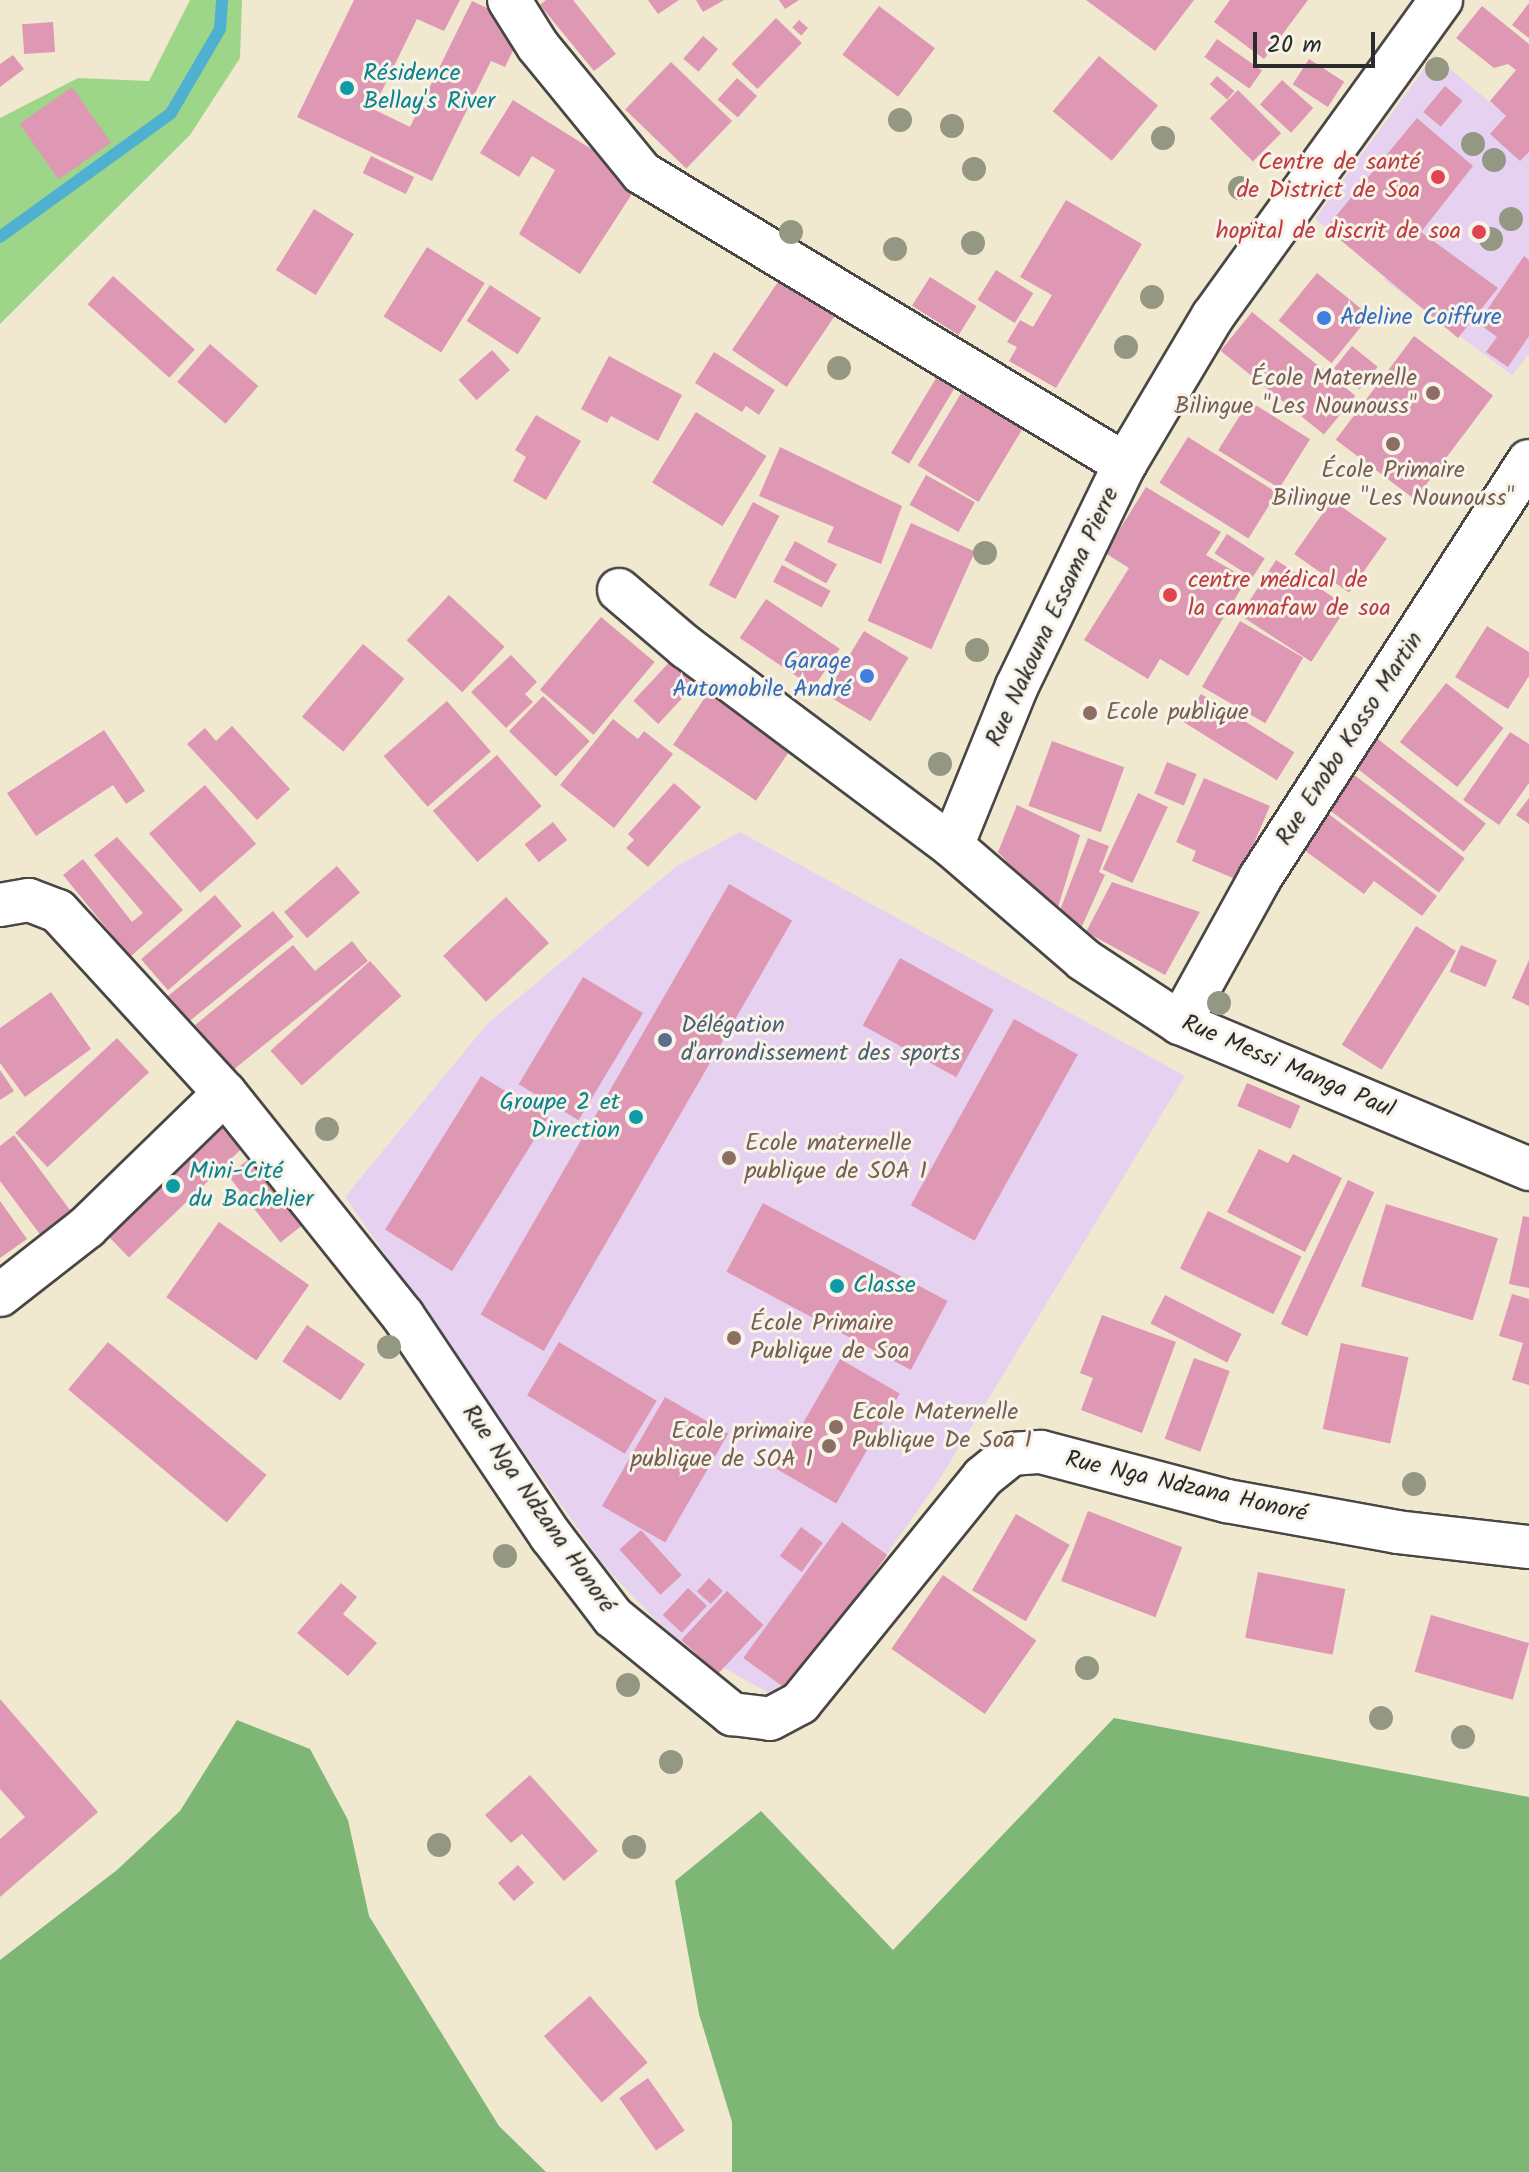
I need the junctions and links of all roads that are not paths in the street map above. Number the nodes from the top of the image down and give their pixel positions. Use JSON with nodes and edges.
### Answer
{"nodes":[{"id":1,"x":509,"y":0,"type":"edge"},
{"id":2,"x":1441,"y":0,"type":"edge"},
{"id":3,"x":1529,"y":461,"type":"edge"},
{"id":4,"x":1125,"y":464,"type":"junction"},
{"id":5,"x":619,"y":590,"type":"dead end"},
{"id":6,"x":952,"y":846,"type":"junction"},
{"id":7,"x":0,"y":905,"type":"edge"},
{"id":8,"x":1180,"y":1023,"type":"junction"},
{"id":9,"x":225,"y":1093,"type":"junction"},
{"id":10,"x":1529,"y":1169,"type":"edge"},
{"id":11,"x":0,"y":1295,"type":"edge"},
{"id":12,"x":1529,"y":1547,"type":"edge"}],
"edges":[{"from":1,"to":4,"type":"street"},
{"from":2,"to":4,"type":"street","name":"Rue Nakouna Essama Pierre"},
{"from":3,"to":8,"type":"street","name":"Rue Enobo Kosso Martin"},
{"from":4,"to":6,"type":"street","name":"Rue Nakouna Essama Pierre"},
{"from":5,"to":6,"type":"street","name":"Rue Messi Manga Paul"},
{"from":6,"to":8,"type":"street","name":"Rue Messi Manga Paul"},
{"from":7,"to":9,"type":"street","name":"Rue Nga Ndzana Honoré"},
{"from":8,"to":10,"type":"street","name":"Rue Messi Manga Paul"},
{"from":9,"to":11,"type":"street"},
{"from":9,"to":12,"type":"street","name":"Rue Nga Ndzana Honoré"}]}
